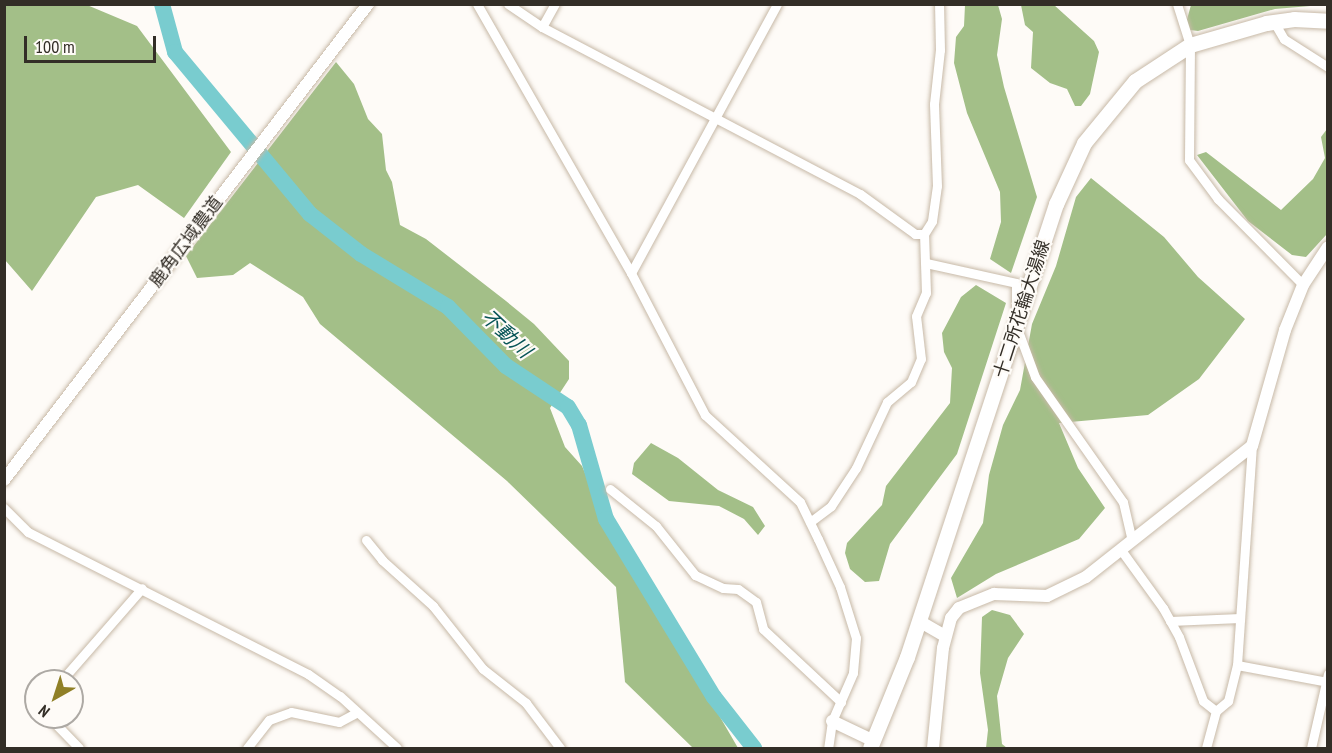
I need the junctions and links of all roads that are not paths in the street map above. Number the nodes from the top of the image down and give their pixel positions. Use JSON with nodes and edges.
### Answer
{"nodes":[{"id":1,"x":368,"y":4,"type":"edge"},
{"id":2,"x":477,"y":4,"type":"edge"},
{"id":3,"x":508,"y":4,"type":"edge"},
{"id":4,"x":555,"y":4,"type":"edge"},
{"id":5,"x":777,"y":4,"type":"edge"},
{"id":6,"x":1177,"y":4,"type":"edge"},
{"id":7,"x":938,"y":5,"type":"edge"},
{"id":8,"x":1328,"y":21,"type":"edge"},
{"id":9,"x":1274,"y":22,"type":"junction"},
{"id":10,"x":542,"y":27,"type":"junction"},
{"id":11,"x":1190,"y":45,"type":"junction"},
{"id":12,"x":1328,"y":67,"type":"edge"},
{"id":13,"x":717,"y":119,"type":"junction"},
{"id":14,"x":924,"y":234,"type":"junction"},
{"id":15,"x":1328,"y":247,"type":"edge"},
{"id":16,"x":926,"y":263,"type":"junction"},
{"id":17,"x":631,"y":273,"type":"junction"},
{"id":18,"x":1303,"y":285,"type":"junction"},
{"id":19,"x":1017,"y":325,"type":"junction"},
{"id":20,"x":1252,"y":446,"type":"junction"},
{"id":21,"x":4,"y":480,"type":"edge"},
{"id":22,"x":610,"y":489,"type":"dead end"},
{"id":23,"x":4,"y":508,"type":"edge"},
{"id":24,"x":810,"y":522,"type":"junction"},
{"id":25,"x":366,"y":540,"type":"dead end"},
{"id":26,"x":1132,"y":542,"type":"junction"},
{"id":27,"x":1121,"y":550,"type":"junction"},
{"id":28,"x":142,"y":588,"type":"junction"},
{"id":29,"x":1240,"y":618,"type":"junction"},
{"id":30,"x":919,"y":621,"type":"junction"},
{"id":31,"x":1170,"y":621,"type":"junction"},
{"id":32,"x":945,"y":636,"type":"junction"},
{"id":33,"x":1237,"y":664,"type":"junction"},
{"id":34,"x":71,"y":669,"type":"edge"},
{"id":35,"x":1327,"y":679,"type":"edge"},
{"id":36,"x":841,"y":702,"type":"junction"},
{"id":37,"x":1216,"y":711,"type":"junction"},
{"id":38,"x":356,"y":713,"type":"junction"},
{"id":39,"x":832,"y":720,"type":"junction"},
{"id":40,"x":61,"y":729,"type":"edge"},
{"id":41,"x":872,"y":745,"type":"edge"},
{"id":42,"x":79,"y":748,"type":"edge"},
{"id":43,"x":247,"y":748,"type":"edge"},
{"id":44,"x":396,"y":748,"type":"edge"},
{"id":45,"x":560,"y":748,"type":"edge"},
{"id":46,"x":828,"y":748,"type":"edge"},
{"id":47,"x":933,"y":748,"type":"edge"},
{"id":48,"x":1206,"y":748,"type":"edge"},
{"id":49,"x":1311,"y":748,"type":"edge"}],
"edges":[{"from":1,"to":21,"type":"street","name":"鹿角広域農道"},
{"from":2,"to":17,"type":"street"},
{"from":3,"to":10,"type":"street"},
{"from":4,"to":10,"type":"street"},
{"from":5,"to":13,"type":"street"},
{"from":6,"to":11,"type":"street"},
{"from":7,"to":14,"type":"street"},
{"from":8,"to":9,"type":"main road","name":"十二所花輪大湯線"},
{"from":9,"to":11,"type":"main road","name":"十二所花輪大湯線"},
{"from":9,"to":12,"type":"street"},
{"from":10,"to":13,"type":"street"},
{"from":11,"to":18,"type":"street"},
{"from":11,"to":19,"type":"main road","name":"十二所花輪大湯線"},
{"from":13,"to":14,"type":"street"},
{"from":13,"to":17,"type":"street"},
{"from":14,"to":16,"type":"street"},
{"from":15,"to":18,"type":"street"},
{"from":16,"to":19,"type":"street"},
{"from":16,"to":24,"type":"street"},
{"from":17,"to":24,"type":"street"},
{"from":18,"to":20,"type":"street"},
{"from":19,"to":26,"type":"street"},
{"from":19,"to":30,"type":"main road","name":"十二所花輪大湯線"},
{"from":20,"to":26,"type":"street"},
{"from":20,"to":29,"type":"street"},
{"from":22,"to":36,"type":"street"},
{"from":23,"to":28,"type":"street"},
{"from":24,"to":36,"type":"street"},
{"from":25,"to":45,"type":"street"},
{"from":26,"to":27,"type":"street"},
{"from":27,"to":31,"type":"street"},
{"from":27,"to":32,"type":"street"},
{"from":28,"to":34,"type":"street"},
{"from":28,"to":38,"type":"street"},
{"from":29,"to":31,"type":"street"},
{"from":29,"to":33,"type":"street"},
{"from":30,"to":32,"type":"street"},
{"from":30,"to":41,"type":"main road","name":"十二所花輪大湯線"},
{"from":31,"to":37,"type":"street"},
{"from":32,"to":47,"type":"street"},
{"from":33,"to":35,"type":"street"},
{"from":33,"to":37,"type":"street"},
{"from":35,"to":49,"type":"street"},
{"from":36,"to":39,"type":"street"},
{"from":37,"to":48,"type":"street"},
{"from":38,"to":43,"type":"street"},
{"from":38,"to":44,"type":"street"},
{"from":39,"to":41,"type":"street"},
{"from":39,"to":46,"type":"street"},
{"from":40,"to":42,"type":"street"}]}
